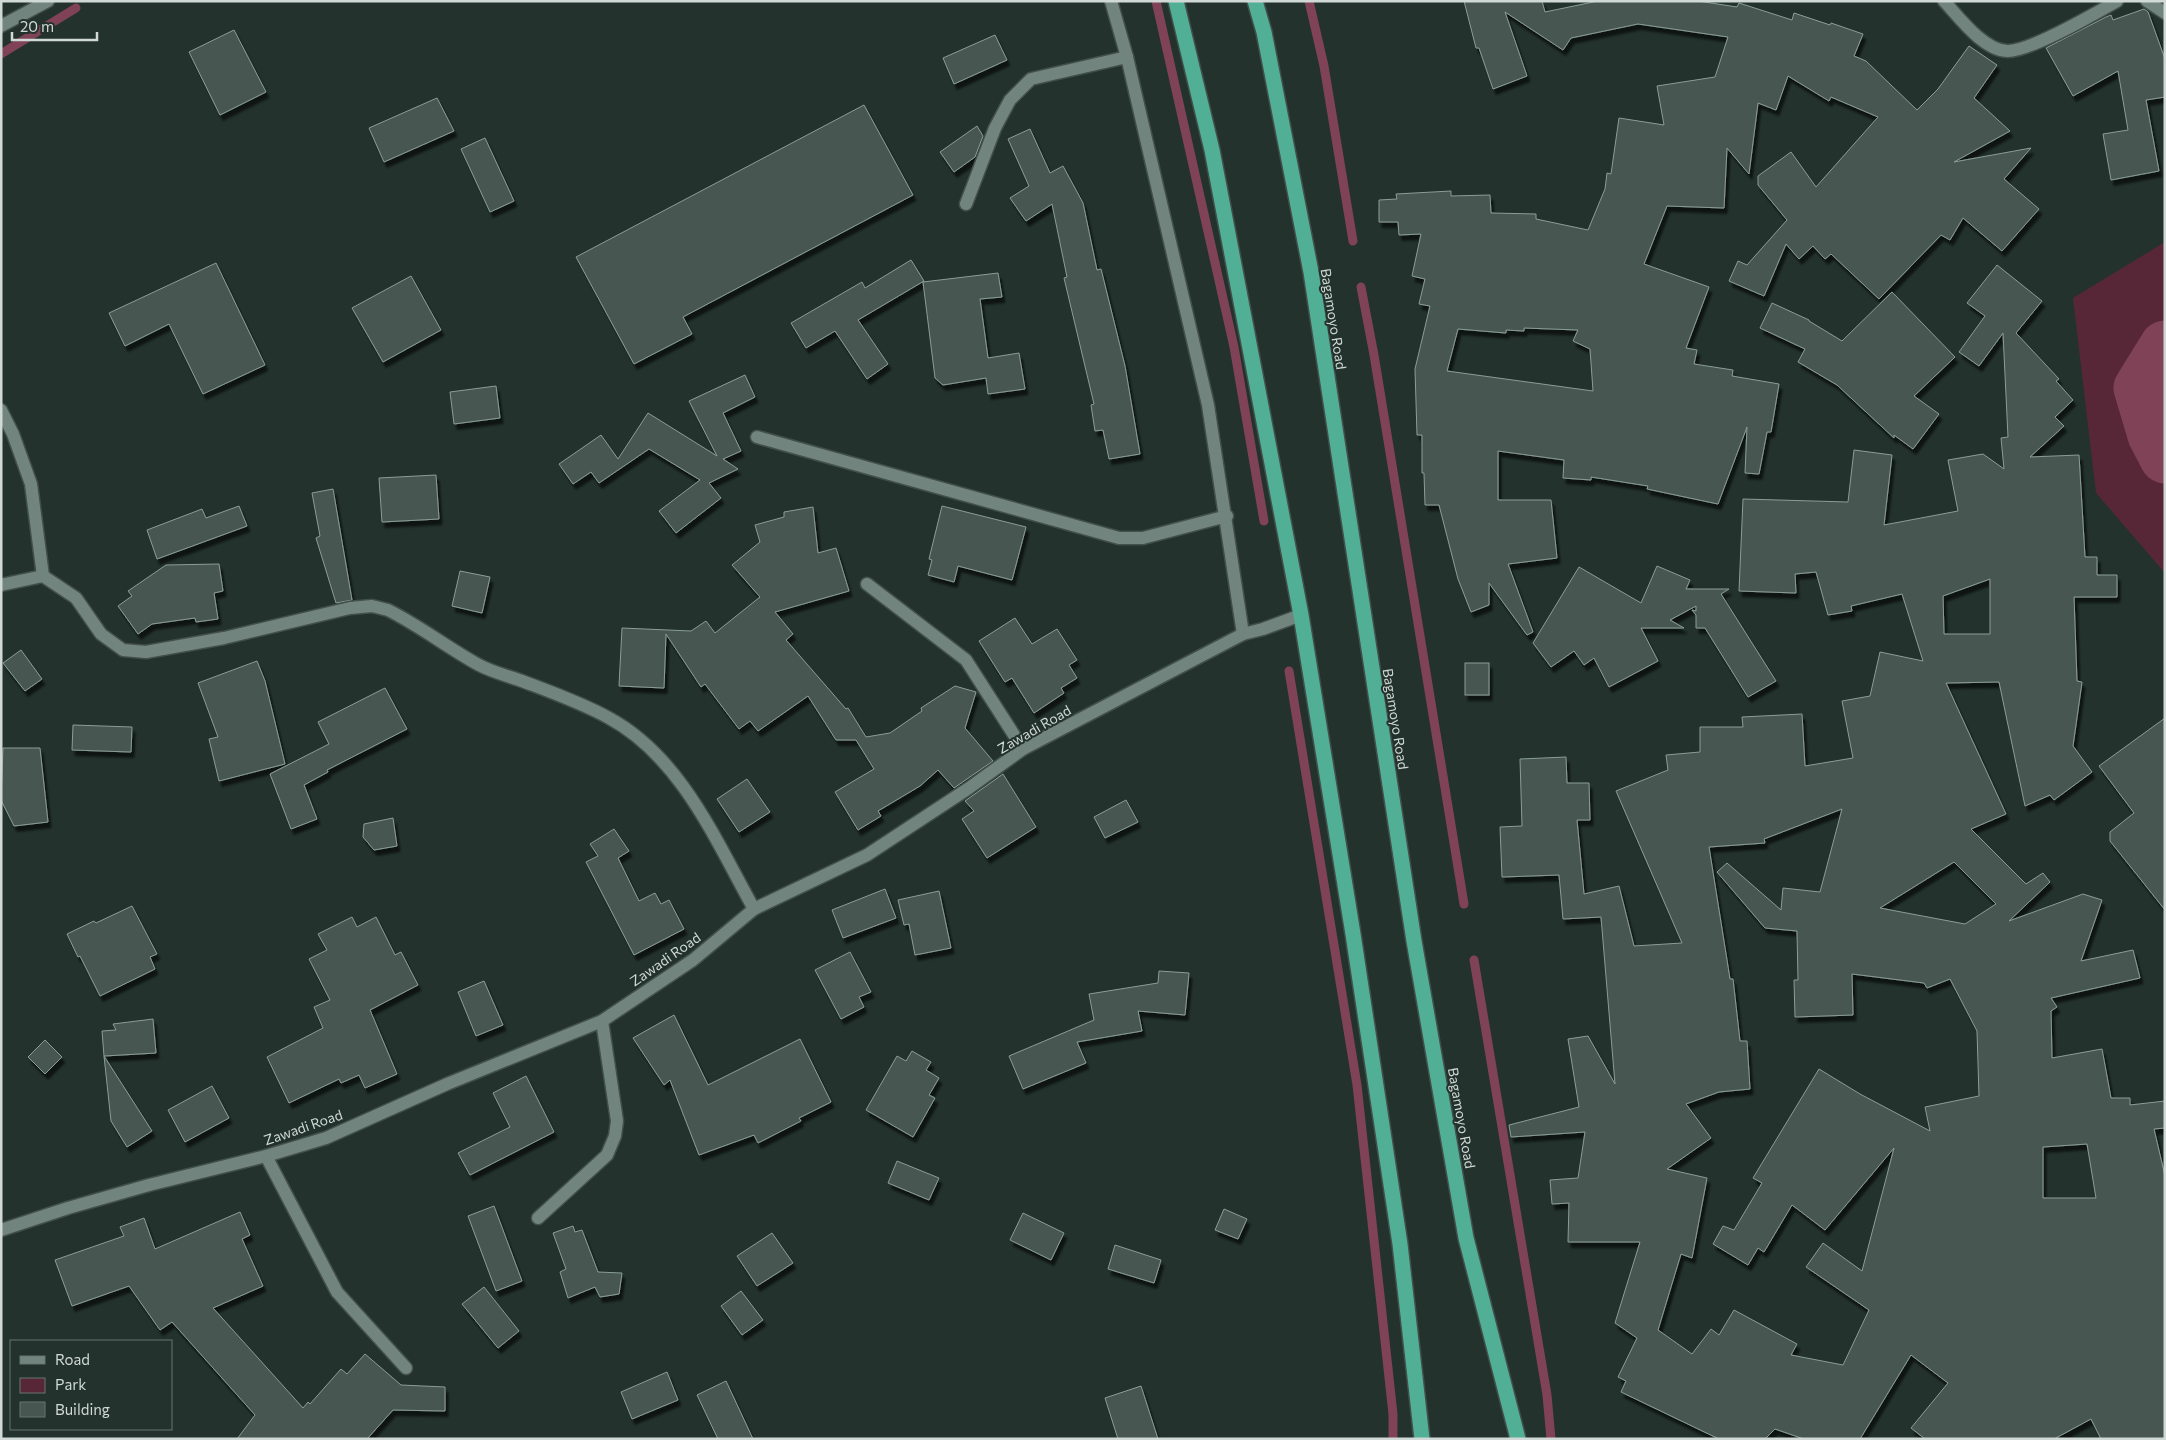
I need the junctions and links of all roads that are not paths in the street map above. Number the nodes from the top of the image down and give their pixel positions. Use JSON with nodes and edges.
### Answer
{"nodes":[{"id":1,"x":48,"y":1,"type":"edge"},
{"id":2,"x":1111,"y":1,"type":"edge"},
{"id":3,"x":1176,"y":1,"type":"edge"},
{"id":4,"x":1255,"y":1,"type":"edge"},
{"id":5,"x":1944,"y":1,"type":"edge"},
{"id":6,"x":2117,"y":1,"type":"edge"},
{"id":7,"x":2147,"y":1,"type":"edge"},
{"id":8,"x":2165,"y":13,"type":"edge"},
{"id":9,"x":1,"y":26,"type":"edge"},
{"id":10,"x":1127,"y":57,"type":"junction"},
{"id":11,"x":966,"y":204,"type":"dead end"},
{"id":12,"x":1,"y":410,"type":"edge"},
{"id":13,"x":757,"y":437,"type":"dead end"},
{"id":14,"x":1226,"y":516,"type":"junction"},
{"id":15,"x":44,"y":576,"type":"junction"},
{"id":16,"x":867,"y":584,"type":"dead end"},
{"id":17,"x":1,"y":585,"type":"edge"},
{"id":18,"x":1301,"y":615,"type":"junction"},
{"id":19,"x":1244,"y":634,"type":"junction"},
{"id":20,"x":1023,"y":749,"type":"junction"},
{"id":21,"x":754,"y":909,"type":"junction"},
{"id":22,"x":602,"y":1020,"type":"junction"},
{"id":23,"x":266,"y":1156,"type":"junction"},
{"id":24,"x":538,"y":1218,"type":"dead end"},
{"id":25,"x":1,"y":1230,"type":"edge"},
{"id":26,"x":406,"y":1368,"type":"dead end"},
{"id":27,"x":1422,"y":1439,"type":"edge"},
{"id":28,"x":1518,"y":1439,"type":"edge"}],
"edges":[{"from":1,"to":9,"type":"street"},
{"from":2,"to":10,"type":"street"},
{"from":3,"to":18,"type":"highway"},
{"from":4,"to":28,"type":"highway","name":"Bagamoyo Road"},
{"from":5,"to":6,"type":"street"},
{"from":7,"to":8,"type":"street"},
{"from":10,"to":11,"type":"street"},
{"from":10,"to":14,"type":"street"},
{"from":12,"to":15,"type":"street"},
{"from":13,"to":14,"type":"street"},
{"from":14,"to":19,"type":"street"},
{"from":15,"to":17,"type":"street"},
{"from":15,"to":21,"type":"street"},
{"from":16,"to":20,"type":"street"},
{"from":18,"to":19,"type":"street","name":"Zawadi Road"},
{"from":18,"to":27,"type":"highway"},
{"from":19,"to":20,"type":"street","name":"Zawadi Road"},
{"from":20,"to":21,"type":"street","name":"Zawadi Road"},
{"from":21,"to":22,"type":"street","name":"Zawadi Road"},
{"from":22,"to":23,"type":"street","name":"Zawadi Road"},
{"from":22,"to":24,"type":"street"},
{"from":23,"to":25,"type":"street","name":"Zawadi Road"},
{"from":23,"to":26,"type":"street"}]}
